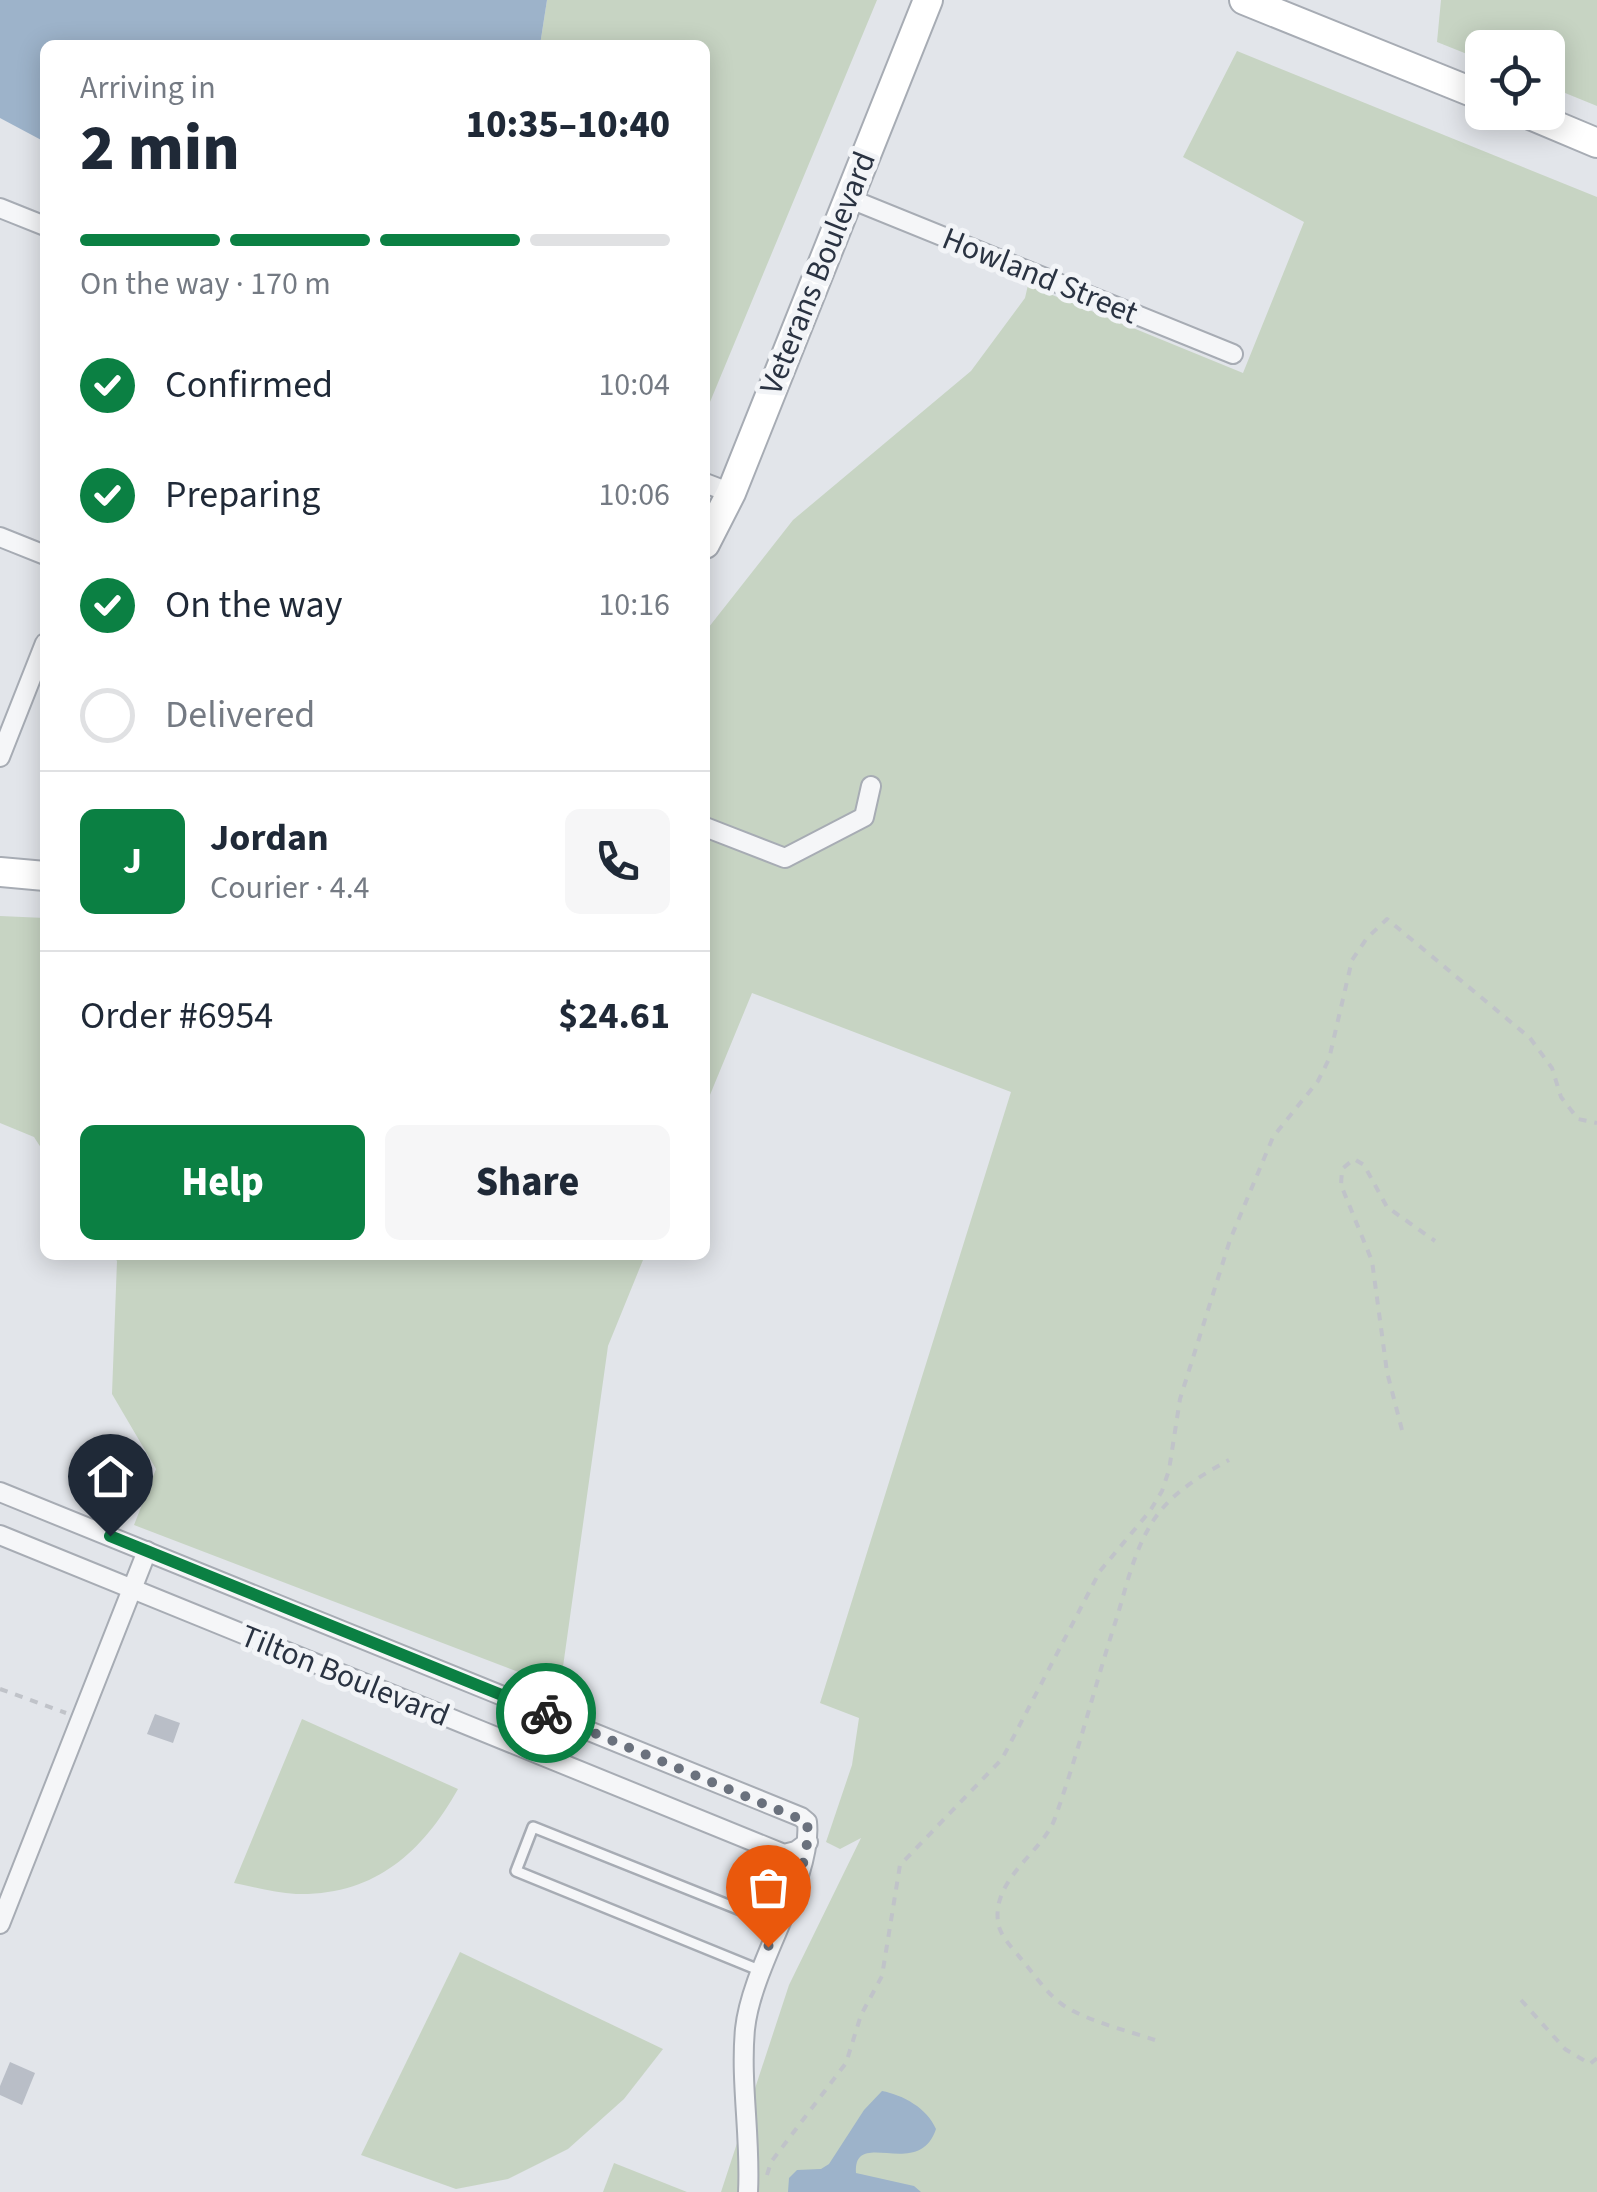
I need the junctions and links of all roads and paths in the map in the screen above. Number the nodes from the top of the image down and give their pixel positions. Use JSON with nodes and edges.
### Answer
{"nodes":[{"id":1,"x":928,"y":0,"type":"edge"},
{"id":2,"x":1244,"y":0,"type":"edge"},
{"id":3,"x":1465,"y":89,"type":"edge"},
{"id":4,"x":1565,"y":130,"type":"edge"},
{"id":5,"x":1597,"y":143,"type":"edge"},
{"id":6,"x":848,"y":198,"type":"junction"},
{"id":7,"x":0,"y":208,"type":"edge"},
{"id":8,"x":40,"y":224,"type":"edge"},
{"id":9,"x":1233,"y":354,"type":"dead end"},
{"id":10,"x":718,"y":488,"type":"edge"},
{"id":11,"x":710,"y":522,"type":"edge"},
{"id":12,"x":0,"y":537,"type":"edge"},
{"id":13,"x":40,"y":553,"type":"edge"},
{"id":14,"x":40,"y":656,"type":"edge"},
{"id":15,"x":0,"y":757,"type":"edge"},
{"id":16,"x":871,"y":786,"type":"dead end"},
{"id":17,"x":710,"y":829,"type":"edge"},
{"id":18,"x":0,"y":872,"type":"edge"},
{"id":19,"x":40,"y":876,"type":"edge"},
{"id":20,"x":1597,"y":1123,"type":"edge"},
{"id":21,"x":1435,"y":1241,"type":"dead end"},
{"id":22,"x":1402,"y":1430,"type":"dead end"},
{"id":23,"x":1229,"y":1460,"type":"dead end"},
{"id":24,"x":0,"y":1492,"type":"edge"},
{"id":25,"x":0,"y":1535,"type":"edge"},
{"id":26,"x":147,"y":1550,"type":"junction"},
{"id":27,"x":134,"y":1589,"type":"junction"},
{"id":28,"x":0,"y":1690,"type":"edge"},
{"id":29,"x":82,"y":1718,"type":"junction"},
{"id":30,"x":808,"y":1842,"type":"junction"},
{"id":31,"x":0,"y":1924,"type":"edge"},
{"id":32,"x":778,"y":1924,"type":"junction"},
{"id":33,"x":759,"y":1970,"type":"junction"},
{"id":34,"x":1521,"y":2000,"type":"dead end"},
{"id":35,"x":1155,"y":2040,"type":"dead end"},
{"id":36,"x":1597,"y":2058,"type":"edge"},
{"id":37,"x":756,"y":2190,"type":"edge"}],
"edges":[{"from":1,"to":6,"type":"main road","name":"Veterans Boulevard"},
{"from":2,"to":3,"type":"main road"},
{"from":4,"to":5,"type":"main road"},
{"from":6,"to":9,"type":"street","name":"Howland Street"},
{"from":6,"to":10,"type":"main road","name":"Veterans Boulevard"},
{"from":7,"to":8,"type":"street"},
{"from":10,"to":11,"type":"main road","name":"Veterans Boulevard"},
{"from":12,"to":13,"type":"street"},
{"from":14,"to":15,"type":"street"},
{"from":16,"to":17,"type":"street"},
{"from":18,"to":19,"type":"main road"},
{"from":20,"to":37,"type":"path"},
{"from":21,"to":22,"type":"path"},
{"from":23,"to":35,"type":"path"},
{"from":24,"to":26,"type":"street","name":"Tilton Boulevard"},
{"from":25,"to":27,"type":"street","name":"Tilton Boulevard"},
{"from":26,"to":27,"type":"street"},
{"from":26,"to":30,"type":"street","name":"Tilton Boulevard"},
{"from":27,"to":29,"type":"street"},
{"from":27,"to":30,"type":"street","name":"Tilton Boulevard"},
{"from":28,"to":29,"type":"path"},
{"from":29,"to":31,"type":"street"},
{"from":30,"to":32,"type":"street"},
{"from":32,"to":33,"type":"street"},
{"from":32,"to":33,"type":"lane"},
{"from":33,"to":37,"type":"street"},
{"from":34,"to":36,"type":"path"}]}
